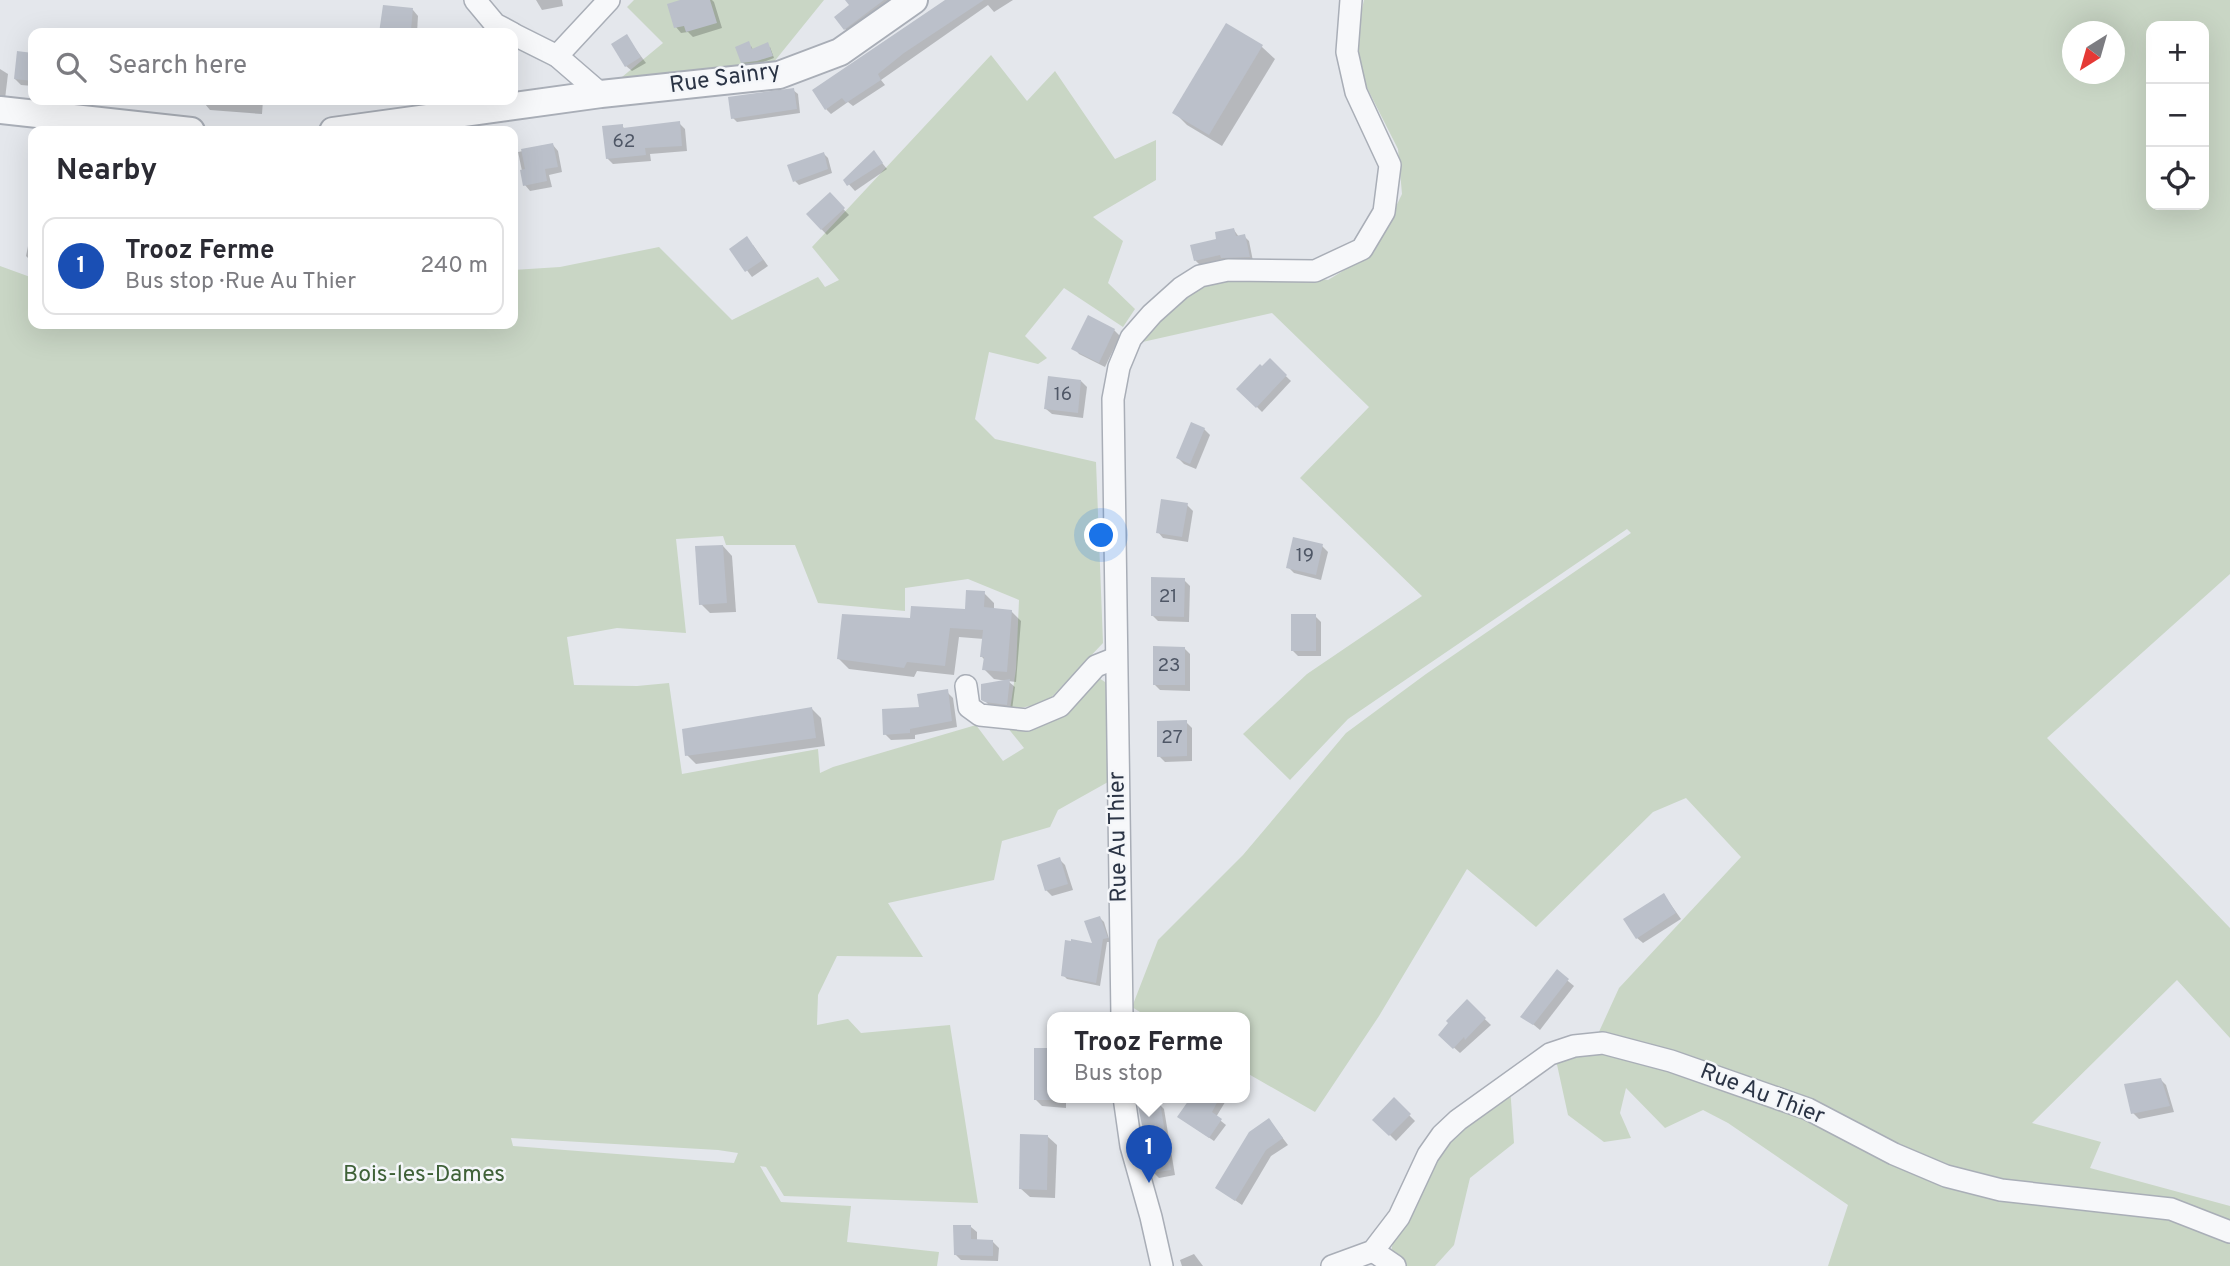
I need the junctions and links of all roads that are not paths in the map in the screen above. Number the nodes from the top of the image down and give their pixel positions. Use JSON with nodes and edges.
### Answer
{"nodes":[{"id":1,"x":475,"y":0,"type":"edge"},
{"id":2,"x":609,"y":0,"type":"edge"},
{"id":3,"x":915,"y":0,"type":"edge"},
{"id":4,"x":1351,"y":0,"type":"edge"},
{"id":5,"x":503,"y":28,"type":"edge"},
{"id":6,"x":518,"y":36,"type":"edge"},
{"id":7,"x":557,"y":56,"type":"junction"},
{"id":8,"x":601,"y":94,"type":"junction"},
{"id":9,"x":0,"y":110,"type":"edge"},
{"id":10,"x":146,"y":126,"type":"edge"},
{"id":11,"x":369,"y":126,"type":"edge"},
{"id":12,"x":1116,"y":658,"type":"junction"},
{"id":13,"x":966,"y":686,"type":"dead end"},
{"id":14,"x":1122,"y":1012,"type":"edge"},
{"id":15,"x":1125,"y":1103,"type":"edge"},
{"id":16,"x":2230,"y":1232,"type":"edge"},
{"id":17,"x":1373,"y":1251,"type":"junction"},
{"id":18,"x":1162,"y":1266,"type":"edge"},
{"id":19,"x":1332,"y":1266,"type":"edge"},
{"id":20,"x":1395,"y":1266,"type":"edge"}],
"edges":[{"from":1,"to":5,"type":"street"},
{"from":2,"to":7,"type":"street"},
{"from":3,"to":8,"type":"street","name":"Rue Sainry"},
{"from":4,"to":12,"type":"street","name":"Rue Au Thier"},
{"from":6,"to":7,"type":"street"},
{"from":7,"to":8,"type":"street"},
{"from":8,"to":11,"type":"street","name":"Rue Sainry"},
{"from":9,"to":10,"type":"street"},
{"from":12,"to":13,"type":"street"},
{"from":12,"to":14,"type":"street","name":"Rue Au Thier"},
{"from":15,"to":18,"type":"street"},
{"from":16,"to":17,"type":"street","name":"Rue Au Thier"},
{"from":17,"to":19,"type":"street"},
{"from":17,"to":20,"type":"street"}]}
